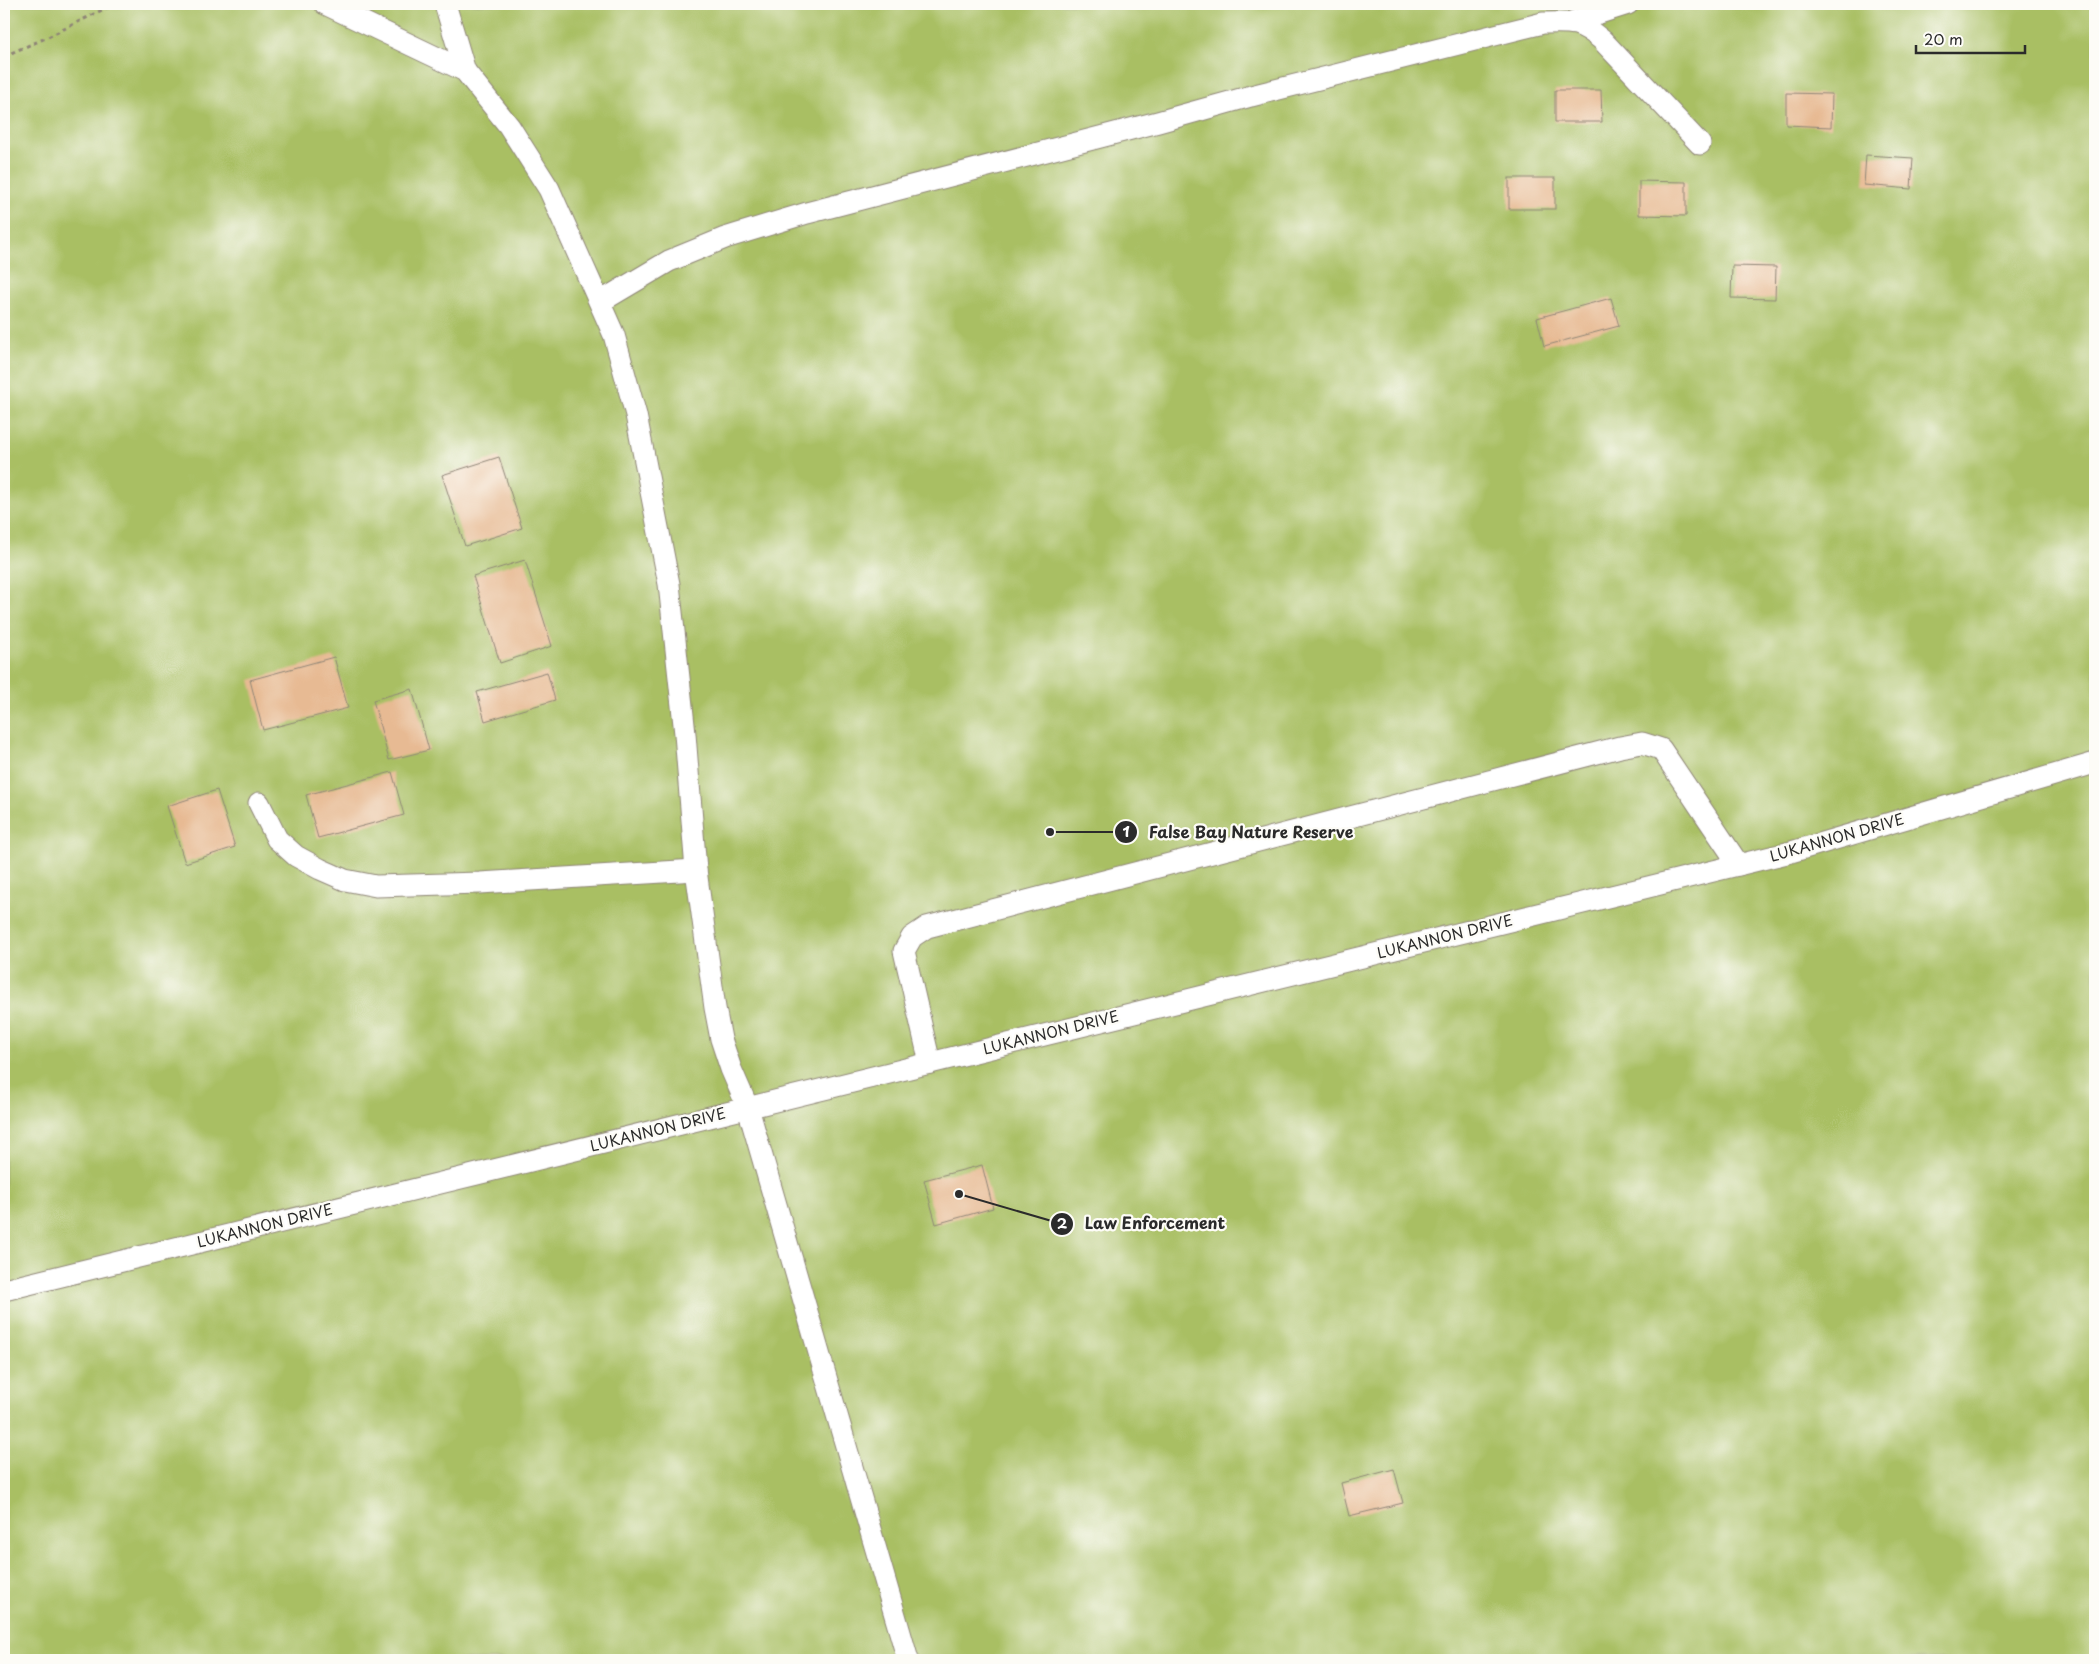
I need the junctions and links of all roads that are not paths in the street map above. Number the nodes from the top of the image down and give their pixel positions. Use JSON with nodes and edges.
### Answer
{"nodes":[{"id":1,"x":325,"y":4,"type":"edge"},
{"id":2,"x":445,"y":4,"type":"edge"},
{"id":3,"x":1628,"y":4,"type":"edge"},
{"id":4,"x":1571,"y":22,"type":"junction"},
{"id":5,"x":465,"y":71,"type":"junction"},
{"id":6,"x":1700,"y":144,"type":"dead end"},
{"id":7,"x":600,"y":302,"type":"junction"},
{"id":8,"x":2095,"y":763,"type":"edge"},
{"id":9,"x":259,"y":803,"type":"dead end"},
{"id":10,"x":1739,"y":865,"type":"junction"},
{"id":11,"x":696,"y":870,"type":"junction"},
{"id":12,"x":930,"y":1063,"type":"junction"},
{"id":13,"x":748,"y":1108,"type":"junction"},
{"id":14,"x":4,"y":1290,"type":"edge"},
{"id":15,"x":908,"y":1660,"type":"edge"}],
"edges":[{"from":1,"to":5,"type":"lane"},
{"from":2,"to":5,"type":"lane"},
{"from":3,"to":4,"type":"lane"},
{"from":4,"to":6,"type":"lane"},
{"from":4,"to":7,"type":"lane"},
{"from":5,"to":7,"type":"lane"},
{"from":7,"to":11,"type":"lane"},
{"from":8,"to":10,"type":"lane","name":"LUKANNON DRIVE"},
{"from":9,"to":11,"type":"lane"},
{"from":10,"to":12,"type":"lane","name":"LUKANNON DRIVE"},
{"from":10,"to":12,"type":"lane"},
{"from":11,"to":13,"type":"lane"},
{"from":12,"to":13,"type":"lane","name":"LUKANNON DRIVE"},
{"from":13,"to":14,"type":"lane","name":"LUKANNON DRIVE"},
{"from":13,"to":15,"type":"lane"}]}
